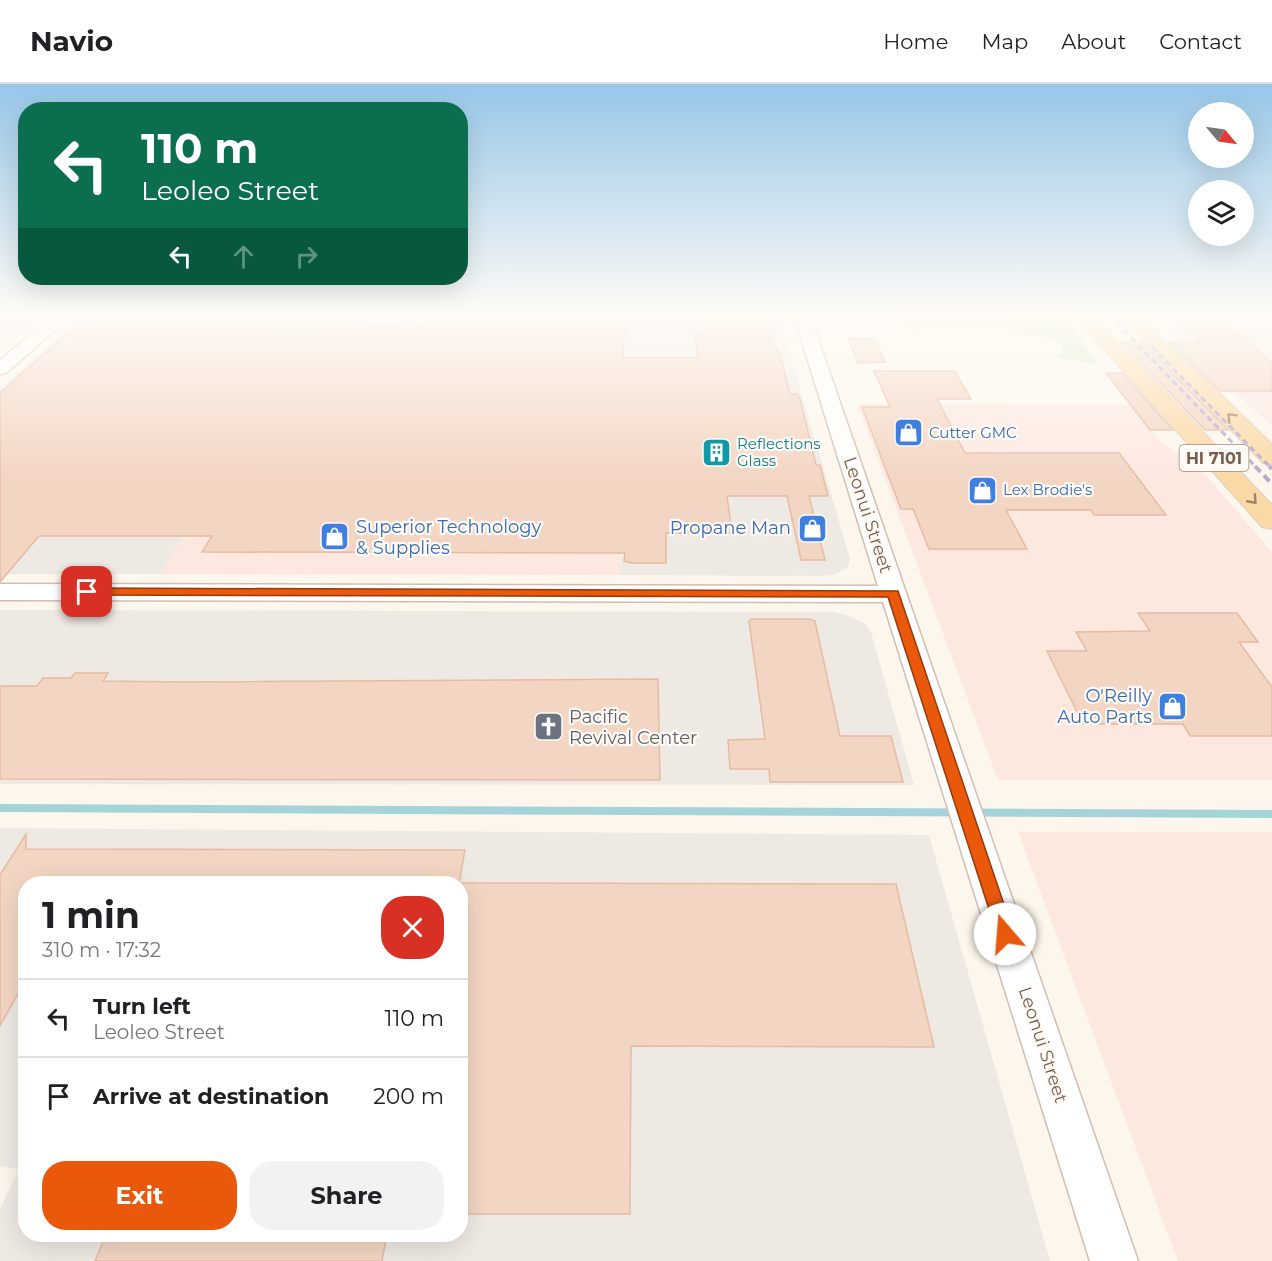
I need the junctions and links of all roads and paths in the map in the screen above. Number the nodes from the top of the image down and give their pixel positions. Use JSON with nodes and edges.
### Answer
{"nodes":[{"id":1,"x":820,"y":371,"type":"edge"},
{"id":2,"x":1134,"y":371,"type":"edge"},
{"id":3,"x":1158,"y":371,"type":"edge"},
{"id":4,"x":1184,"y":371,"type":"edge"},
{"id":5,"x":1272,"y":458,"type":"edge"},
{"id":6,"x":1266,"y":482,"type":"dead end"},
{"id":7,"x":1272,"y":521,"type":"edge"},
{"id":8,"x":0,"y":592,"type":"edge"},
{"id":9,"x":893,"y":594,"type":"junction"},
{"id":10,"x":1114,"y":1261,"type":"edge"}],
"edges":[{"from":1,"to":9,"type":"street","name":"Leonui Street"},
{"from":2,"to":7,"type":"main road","number":"HI 7101","one_way":true},
{"from":3,"to":6,"type":"main road"},
{"from":5,"to":4,"type":"main road","number":"HI 7101","one_way":true},
{"from":8,"to":9,"type":"street"},
{"from":9,"to":10,"type":"street","name":"Leonui Street"}]}
